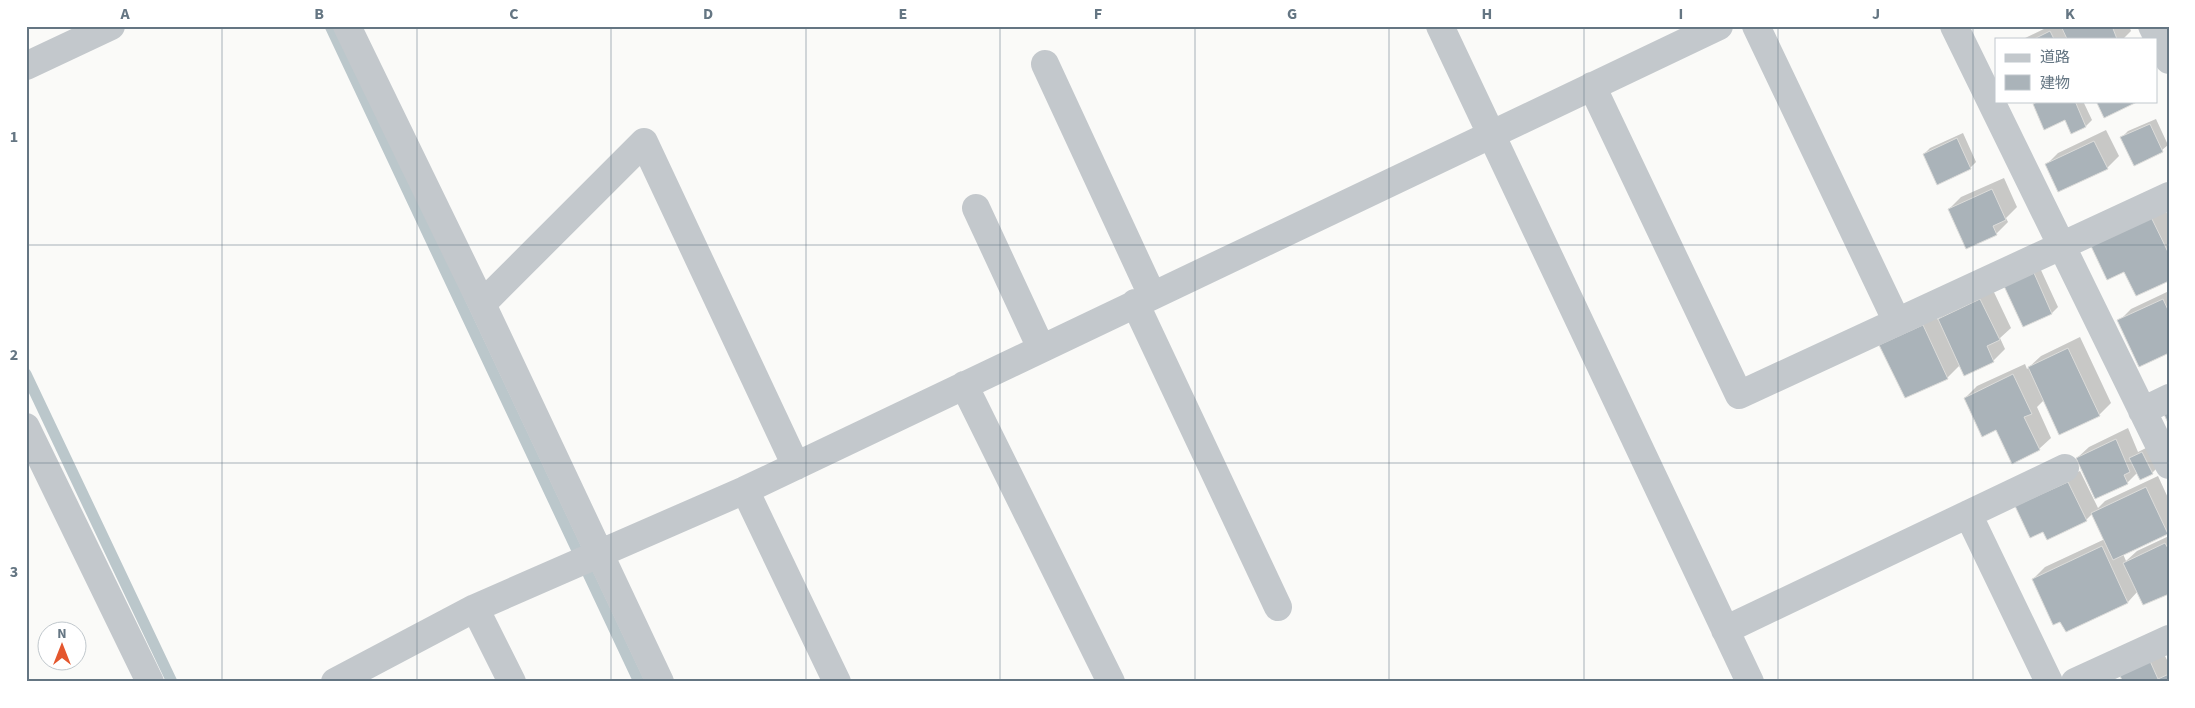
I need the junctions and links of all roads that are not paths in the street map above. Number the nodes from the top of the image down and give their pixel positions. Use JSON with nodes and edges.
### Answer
{"nodes":[{"id":1,"x":110,"y":26,"type":"edge"},
{"id":2,"x":1440,"y":26,"type":"edge"},
{"id":3,"x":1719,"y":26,"type":"edge"},
{"id":4,"x":1756,"y":26,"type":"edge"},
{"id":5,"x":1954,"y":26,"type":"edge"},
{"id":6,"x":2152,"y":26,"type":"edge"},
{"id":7,"x":349,"y":27,"type":"edge"},
{"id":8,"x":2169,"y":60,"type":"edge"},
{"id":9,"x":1046,"y":64,"type":"dead end"},
{"id":10,"x":26,"y":66,"type":"edge"},
{"id":11,"x":1592,"y":86,"type":"junction"},
{"id":12,"x":1491,"y":134,"type":"junction"},
{"id":13,"x":2169,"y":196,"type":"edge"},
{"id":14,"x":976,"y":208,"type":"dead end"},
{"id":15,"x":2060,"y":246,"type":"junction"},
{"id":16,"x":1143,"y":299,"type":"junction"},
{"id":17,"x":482,"y":304,"type":"junction"},
{"id":18,"x":1897,"y":322,"type":"junction"},
{"id":19,"x":1041,"y":348,"type":"junction"},
{"id":20,"x":964,"y":385,"type":"junction"},
{"id":21,"x":2169,"y":398,"type":"edge"},
{"id":22,"x":2142,"y":411,"type":"junction"},
{"id":23,"x":26,"y":427,"type":"edge"},
{"id":24,"x":2169,"y":465,"type":"edge"},
{"id":25,"x":796,"y":466,"type":"junction"},
{"id":26,"x":2064,"y":468,"type":"dead end"},
{"id":27,"x":745,"y":490,"type":"junction"},
{"id":28,"x":1968,"y":514,"type":"junction"},
{"id":29,"x":586,"y":558,"type":"junction"},
{"id":30,"x":1278,"y":607,"type":"dead end"},
{"id":31,"x":475,"y":608,"type":"junction"},
{"id":32,"x":1725,"y":630,"type":"junction"},
{"id":33,"x":2169,"y":638,"type":"edge"},
{"id":34,"x":150,"y":682,"type":"edge"},
{"id":35,"x":335,"y":682,"type":"edge"},
{"id":36,"x":512,"y":682,"type":"edge"},
{"id":37,"x":660,"y":682,"type":"edge"},
{"id":38,"x":837,"y":682,"type":"edge"},
{"id":39,"x":1111,"y":682,"type":"edge"},
{"id":40,"x":1750,"y":682,"type":"edge"},
{"id":41,"x":2049,"y":682,"type":"edge"},
{"id":42,"x":2075,"y":682,"type":"edge"}],
"edges":[{"from":1,"to":10,"type":"street"},
{"from":2,"to":12,"type":"street"},
{"from":3,"to":11,"type":"street"},
{"from":4,"to":18,"type":"street"},
{"from":5,"to":15,"type":"street"},
{"from":6,"to":8,"type":"street"},
{"from":7,"to":17,"type":"street"},
{"from":9,"to":16,"type":"street"},
{"from":11,"to":12,"type":"street"},
{"from":11,"to":18,"type":"street"},
{"from":12,"to":16,"type":"street"},
{"from":12,"to":32,"type":"street"},
{"from":13,"to":15,"type":"street"},
{"from":14,"to":19,"type":"street"},
{"from":15,"to":18,"type":"street"},
{"from":15,"to":22,"type":"street"},
{"from":16,"to":19,"type":"street"},
{"from":16,"to":30,"type":"street"},
{"from":17,"to":25,"type":"street"},
{"from":17,"to":29,"type":"street"},
{"from":19,"to":20,"type":"street"},
{"from":20,"to":25,"type":"street"},
{"from":20,"to":39,"type":"street"},
{"from":21,"to":22,"type":"street"},
{"from":22,"to":24,"type":"street"},
{"from":23,"to":34,"type":"street"},
{"from":25,"to":27,"type":"street"},
{"from":26,"to":28,"type":"street"},
{"from":27,"to":29,"type":"street"},
{"from":27,"to":38,"type":"street"},
{"from":28,"to":32,"type":"street"},
{"from":28,"to":41,"type":"street"},
{"from":29,"to":31,"type":"street"},
{"from":29,"to":37,"type":"street"},
{"from":31,"to":35,"type":"street"},
{"from":31,"to":36,"type":"street"},
{"from":32,"to":40,"type":"street"},
{"from":33,"to":42,"type":"street"}]}
